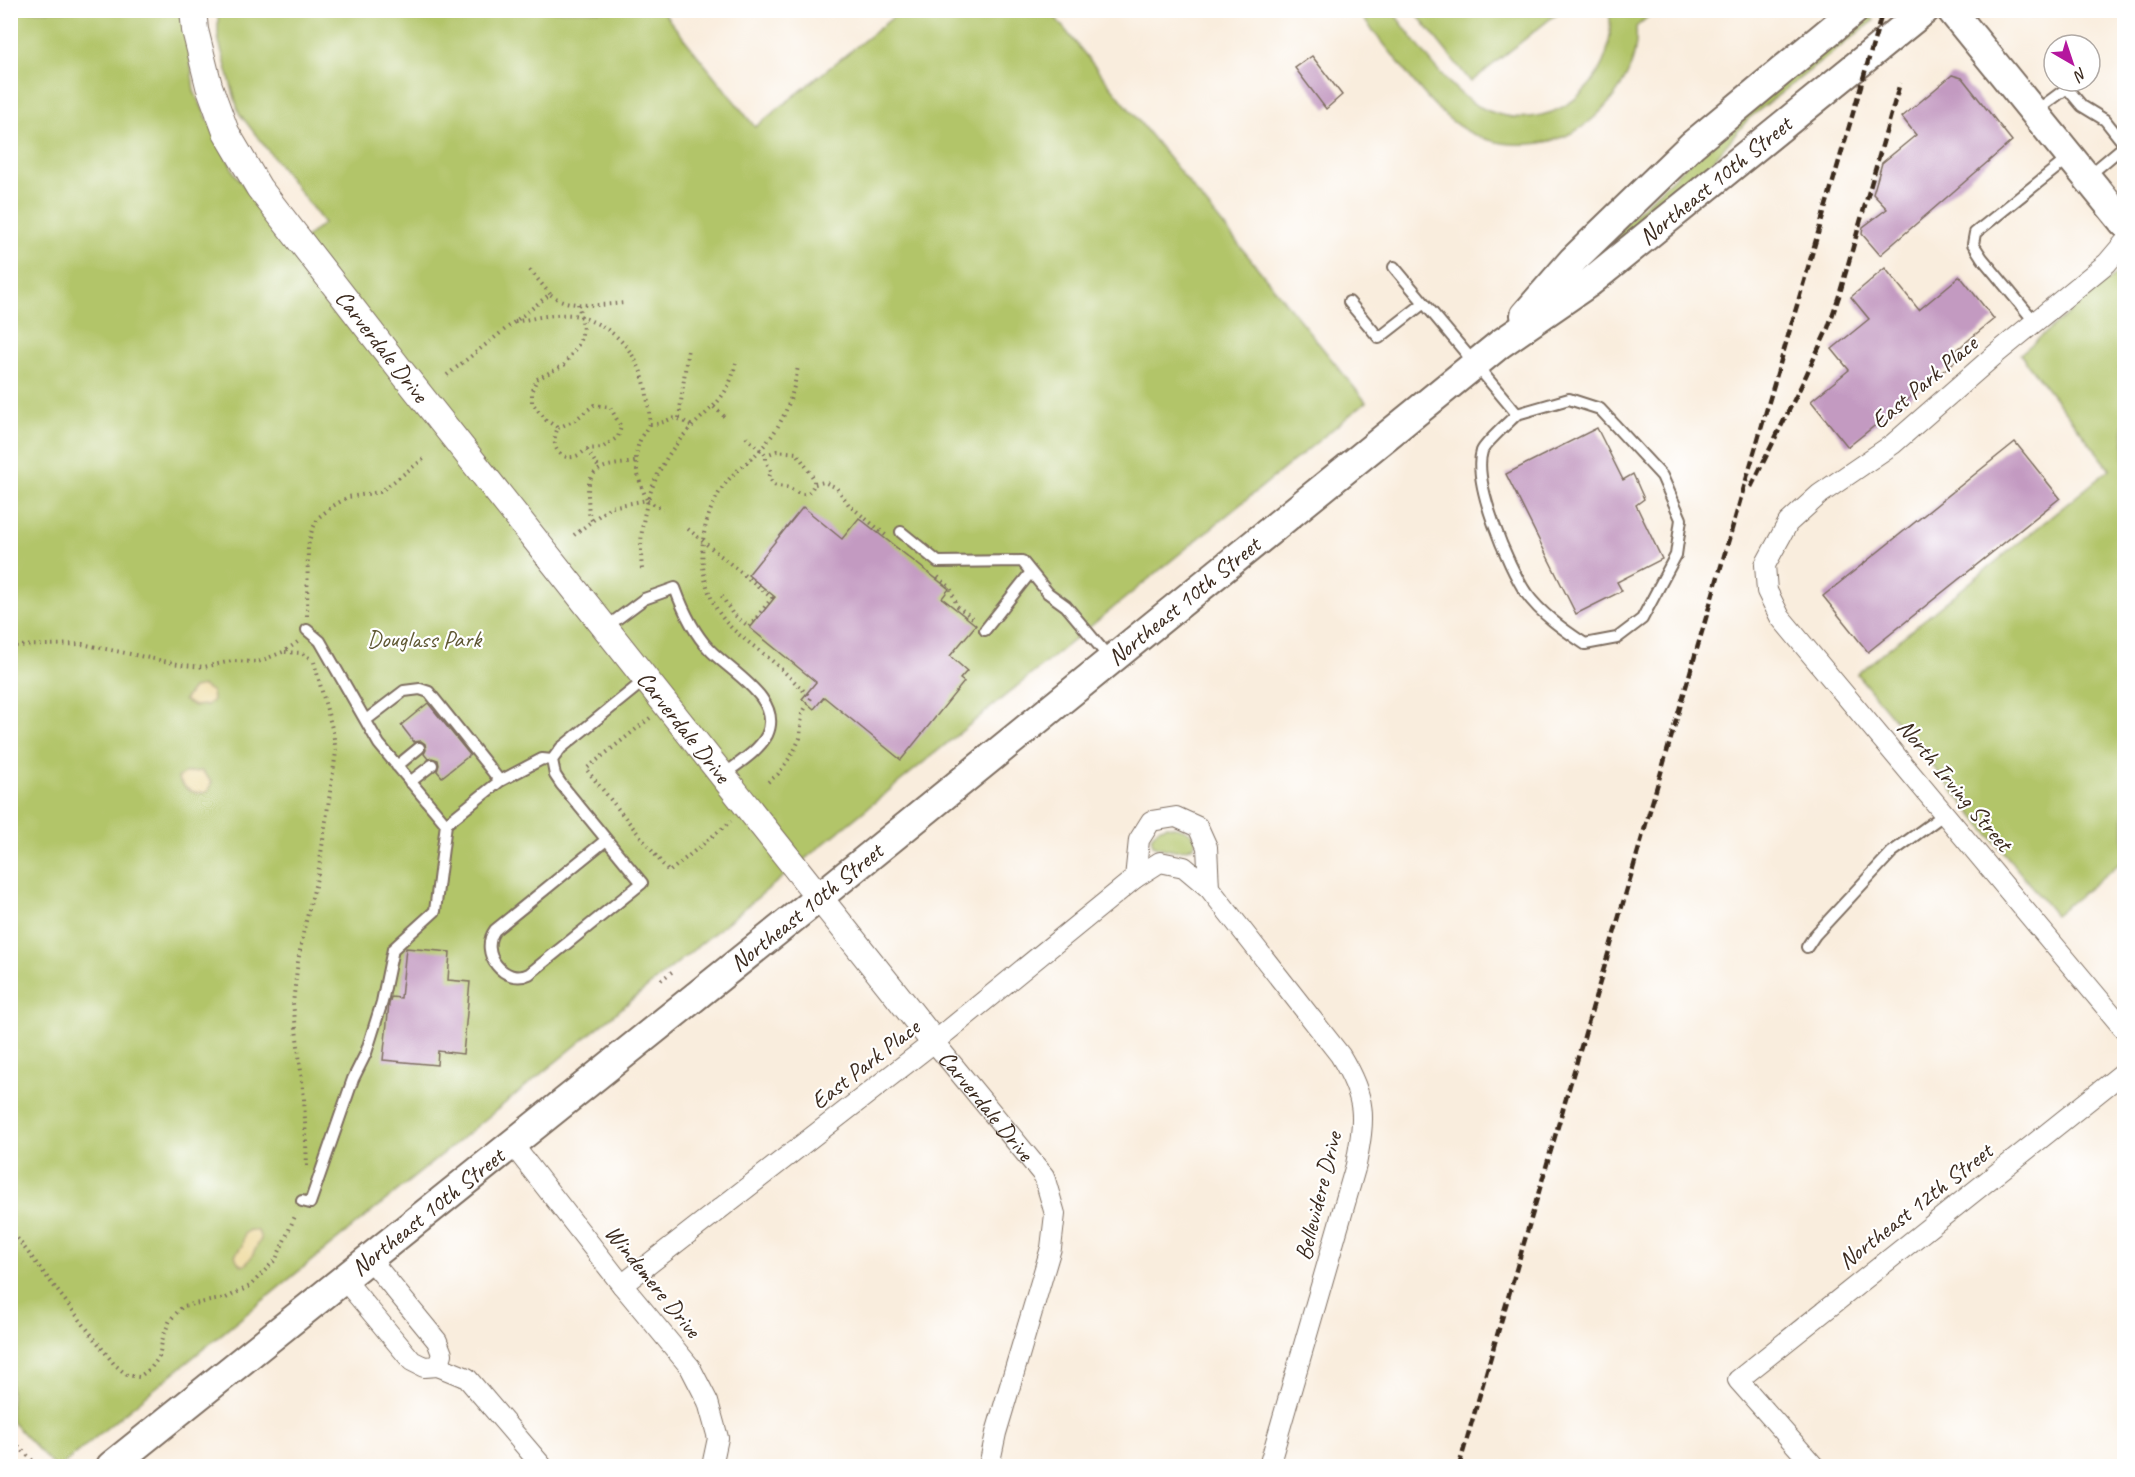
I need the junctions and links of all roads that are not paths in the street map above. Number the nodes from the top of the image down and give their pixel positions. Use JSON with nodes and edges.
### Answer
{"nodes":[{"id":1,"x":193,"y":10,"type":"edge"},
{"id":2,"x":1855,"y":10,"type":"edge"},
{"id":3,"x":1925,"y":10,"type":"edge"},
{"id":4,"x":1951,"y":10,"type":"edge"},
{"id":5,"x":2034,"y":113,"type":"junction"},
{"id":6,"x":2124,"y":145,"type":"edge"},
{"id":7,"x":2078,"y":167,"type":"junction"},
{"id":8,"x":2124,"y":223,"type":"edge"},
{"id":9,"x":2124,"y":243,"type":"edge"},
{"id":10,"x":1394,"y":267,"type":"dead end"},
{"id":11,"x":1349,"y":302,"type":"dead end"},
{"id":12,"x":1424,"y":303,"type":"junction"},
{"id":13,"x":2035,"y":322,"type":"junction"},
{"id":14,"x":1500,"y":344,"type":"junction"},
{"id":15,"x":1475,"y":364,"type":"junction"},
{"id":16,"x":1517,"y":414,"type":"junction"},
{"id":17,"x":901,"y":532,"type":"dead end"},
{"id":18,"x":1765,"y":565,"type":"joint"},
{"id":19,"x":1031,"y":572,"type":"junction"},
{"id":20,"x":605,"y":628,"type":"junction"},
{"id":21,"x":307,"y":630,"type":"road end"},
{"id":22,"x":985,"y":630,"type":"dead end"},
{"id":23,"x":1111,"y":660,"type":"junction"},
{"id":24,"x":645,"y":679,"type":"junction"},
{"id":25,"x":366,"y":720,"type":"junction"},
{"id":26,"x":419,"y":748,"type":"dead end"},
{"id":27,"x":552,"y":760,"type":"junction"},
{"id":28,"x":397,"y":765,"type":"junction"},
{"id":29,"x":432,"y":765,"type":"dead end"},
{"id":30,"x":722,"y":776,"type":"junction"},
{"id":31,"x":500,"y":781,"type":"junction"},
{"id":32,"x":410,"y":782,"type":"junction"},
{"id":33,"x":1946,"y":813,"type":"junction"},
{"id":34,"x":446,"y":824,"type":"junction"},
{"id":35,"x":606,"y":840,"type":"junction"},
{"id":36,"x":1135,"y":878,"type":"junction"},
{"id":37,"x":1209,"y":888,"type":"junction"},
{"id":38,"x":819,"y":897,"type":"junction"},
{"id":39,"x":1807,"y":947,"type":"dead end"},
{"id":40,"x":2124,"y":1029,"type":"edge"},
{"id":41,"x":934,"y":1042,"type":"junction"},
{"id":42,"x":2124,"y":1072,"type":"edge"},
{"id":43,"x":512,"y":1144,"type":"junction"},
{"id":44,"x":302,"y":1201,"type":"road end"},
{"id":45,"x":370,"y":1259,"type":"junction"},
{"id":46,"x":344,"y":1279,"type":"junction"},
{"id":47,"x":622,"y":1285,"type":"junction"},
{"id":48,"x":438,"y":1366,"type":"junction"},
{"id":49,"x":527,"y":1458,"type":"edge"},
{"id":50,"x":111,"y":1467,"type":"edge"},
{"id":51,"x":542,"y":1467,"type":"edge"},
{"id":52,"x":712,"y":1467,"type":"edge"},
{"id":53,"x":989,"y":1467,"type":"edge"},
{"id":54,"x":1269,"y":1467,"type":"edge"},
{"id":55,"x":1814,"y":1467,"type":"edge"}],
"edges":[{"from":1,"to":20,"type":"street","name":"Carverdale Drive"},
{"from":2,"to":14,"type":"main road","name":"Northeast 10th Street"},
{"from":3,"to":14,"type":"main road","name":"Northeast 10th Street"},
{"from":4,"to":5,"type":"main road"},
{"from":5,"to":6,"type":"lane"},
{"from":5,"to":7,"type":"main road"},
{"from":6,"to":7,"type":"lane"},
{"from":7,"to":8,"type":"main road"},
{"from":7,"to":13,"type":"lane"},
{"from":9,"to":13,"type":"street","name":"East Park Place"},
{"from":10,"to":12,"type":"lane"},
{"from":11,"to":12,"type":"lane"},
{"from":12,"to":15,"type":"lane"},
{"from":13,"to":18,"type":"street","name":"East Park Place"},
{"from":14,"to":15,"type":"main road","name":"Northeast 10th Street"},
{"from":15,"to":16,"type":"lane"},
{"from":15,"to":23,"type":"main road","name":"Northeast 10th Street"},
{"from":16,"to":16,"type":"lane"},
{"from":17,"to":19,"type":"lane"},
{"from":18,"to":33,"type":"street","name":"North Irving Street"},
{"from":19,"to":22,"type":"lane"},
{"from":19,"to":23,"type":"lane"},
{"from":20,"to":24,"type":"street","name":"Carverdale Drive"},
{"from":20,"to":30,"type":"lane"},
{"from":21,"to":25,"type":"lane"},
{"from":23,"to":38,"type":"main road","name":"Northeast 10th Street"},
{"from":24,"to":27,"type":"lane"},
{"from":24,"to":30,"type":"street","name":"Carverdale Drive"},
{"from":25,"to":28,"type":"lane"},
{"from":25,"to":31,"type":"lane"},
{"from":26,"to":28,"type":"lane"},
{"from":27,"to":31,"type":"lane"},
{"from":27,"to":35,"type":"lane"},
{"from":28,"to":32,"type":"lane"},
{"from":29,"to":32,"type":"lane"},
{"from":30,"to":38,"type":"street","name":"Carverdale Drive"},
{"from":31,"to":34,"type":"lane"},
{"from":32,"to":34,"type":"lane"},
{"from":33,"to":39,"type":"lane"},
{"from":33,"to":40,"type":"street","name":"North Irving Street"},
{"from":34,"to":44,"type":"lane"},
{"from":35,"to":35,"type":"lane"},
{"from":36,"to":37,"type":"street","name":"East Park Place"},
{"from":36,"to":37,"type":"street"},
{"from":36,"to":41,"type":"street","name":"East Park Place"},
{"from":37,"to":54,"type":"street","name":"Bellevidere Drive"},
{"from":38,"to":41,"type":"street","name":"Carverdale Drive"},
{"from":38,"to":43,"type":"main road","name":"Northeast 10th Street"},
{"from":41,"to":47,"type":"street","name":"East Park Place"},
{"from":41,"to":53,"type":"street","name":"Carverdale Drive"},
{"from":42,"to":55,"type":"street","name":"Northeast 12th Street"},
{"from":43,"to":45,"type":"main road","name":"Northeast 10th Street"},
{"from":43,"to":47,"type":"street","name":"Windemere Drive"},
{"from":45,"to":46,"type":"main road","name":"Northeast 10th Street"},
{"from":45,"to":48,"type":"street"},
{"from":46,"to":48,"type":"street"},
{"from":46,"to":50,"type":"main road","name":"Northeast 10th Street"},
{"from":47,"to":52,"type":"street","name":"Windemere Drive"},
{"from":48,"to":49,"type":"street"},
{"from":49,"to":51,"type":"street"}]}
